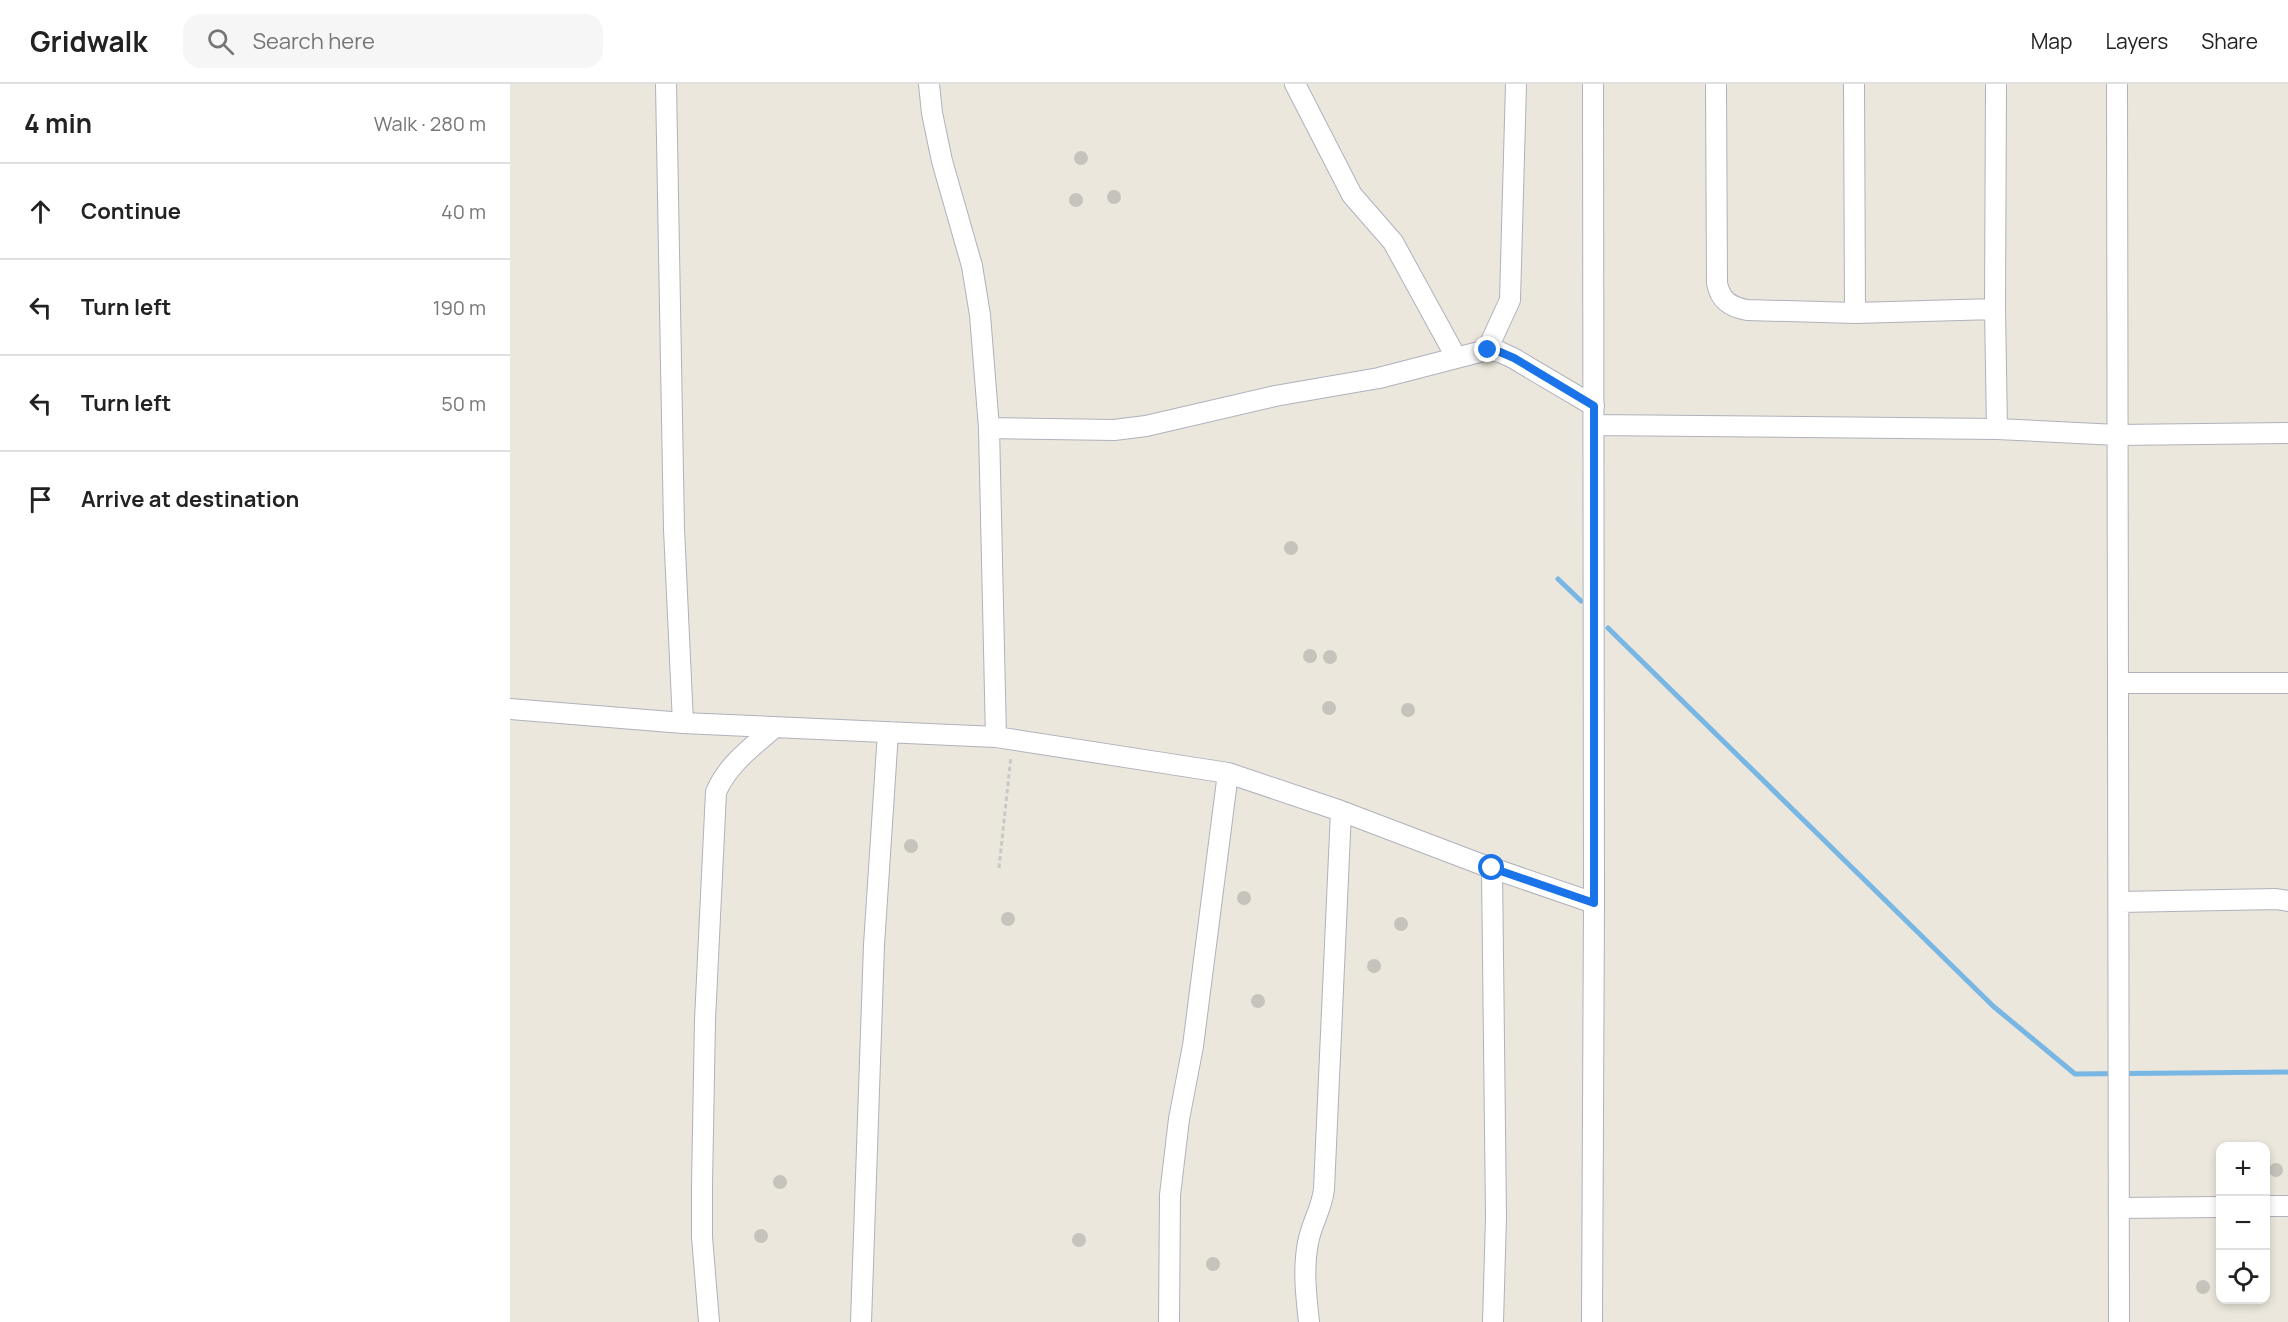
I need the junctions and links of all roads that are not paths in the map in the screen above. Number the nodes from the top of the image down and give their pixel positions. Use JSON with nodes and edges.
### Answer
{"nodes":[{"id":1,"x":666,"y":84,"type":"edge"},
{"id":2,"x":929,"y":84,"type":"edge"},
{"id":3,"x":1295,"y":84,"type":"edge"},
{"id":4,"x":1516,"y":84,"type":"edge"},
{"id":5,"x":1593,"y":84,"type":"edge"},
{"id":6,"x":1716,"y":84,"type":"edge"},
{"id":7,"x":1854,"y":84,"type":"edge"},
{"id":8,"x":1996,"y":84,"type":"edge"},
{"id":9,"x":2117,"y":84,"type":"edge"},
{"id":10,"x":1995,"y":309,"type":"junction"},
{"id":11,"x":1855,"y":313,"type":"junction"},
{"id":12,"x":1488,"y":350,"type":"junction"},
{"id":13,"x":1456,"y":357,"type":"junction"},
{"id":14,"x":1594,"y":416,"type":"junction"},
{"id":15,"x":989,"y":428,"type":"junction"},
{"id":16,"x":1997,"y":429,"type":"junction"},
{"id":17,"x":2288,"y":433,"type":"edge"},
{"id":18,"x":2117,"y":435,"type":"junction"},
{"id":19,"x":2119,"y":683,"type":"junction"},
{"id":20,"x":2288,"y":683,"type":"edge"},
{"id":21,"x":510,"y":709,"type":"edge"},
{"id":22,"x":683,"y":723,"type":"junction"},
{"id":23,"x":775,"y":727,"type":"junction"},
{"id":24,"x":888,"y":732,"type":"junction"},
{"id":25,"x":1004,"y":738,"type":"junction"},
{"id":26,"x":1228,"y":773,"type":"junction"},
{"id":27,"x":1341,"y":812,"type":"junction"},
{"id":28,"x":1492,"y":868,"type":"junction"},
{"id":29,"x":2288,"y":901,"type":"edge"},
{"id":30,"x":2119,"y":902,"type":"junction"},
{"id":31,"x":1594,"y":903,"type":"junction"},
{"id":32,"x":2270,"y":1206,"type":"edge"},
{"id":33,"x":2288,"y":1206,"type":"edge"},
{"id":34,"x":2216,"y":1207,"type":"edge"},
{"id":35,"x":2119,"y":1208,"type":"junction"},
{"id":36,"x":709,"y":1322,"type":"edge"},
{"id":37,"x":861,"y":1322,"type":"edge"},
{"id":38,"x":1169,"y":1322,"type":"edge"},
{"id":39,"x":1309,"y":1322,"type":"edge"},
{"id":40,"x":1493,"y":1322,"type":"edge"},
{"id":41,"x":1592,"y":1322,"type":"edge"},
{"id":42,"x":2119,"y":1322,"type":"edge"}],
"edges":[{"from":1,"to":22,"type":"street"},
{"from":2,"to":15,"type":"street"},
{"from":3,"to":13,"type":"street"},
{"from":4,"to":12,"type":"street"},
{"from":5,"to":14,"type":"street"},
{"from":6,"to":11,"type":"street"},
{"from":7,"to":11,"type":"street"},
{"from":8,"to":10,"type":"street"},
{"from":9,"to":18,"type":"street"},
{"from":10,"to":11,"type":"street"},
{"from":10,"to":16,"type":"street"},
{"from":12,"to":13,"type":"street"},
{"from":12,"to":14,"type":"street"},
{"from":13,"to":15,"type":"street"},
{"from":14,"to":16,"type":"street"},
{"from":14,"to":31,"type":"street"},
{"from":15,"to":25,"type":"street"},
{"from":16,"to":18,"type":"street"},
{"from":17,"to":18,"type":"street"},
{"from":18,"to":19,"type":"street"},
{"from":19,"to":20,"type":"street"},
{"from":19,"to":30,"type":"street"},
{"from":21,"to":22,"type":"street"},
{"from":22,"to":23,"type":"street"},
{"from":23,"to":24,"type":"street"},
{"from":23,"to":36,"type":"street"},
{"from":24,"to":25,"type":"street"},
{"from":24,"to":37,"type":"street"},
{"from":25,"to":26,"type":"street"},
{"from":26,"to":27,"type":"street"},
{"from":26,"to":38,"type":"street"},
{"from":27,"to":28,"type":"street"},
{"from":27,"to":39,"type":"street"},
{"from":28,"to":31,"type":"street"},
{"from":28,"to":40,"type":"street"},
{"from":29,"to":30,"type":"street"},
{"from":30,"to":35,"type":"street"},
{"from":31,"to":41,"type":"street"},
{"from":32,"to":33,"type":"street"},
{"from":34,"to":35,"type":"street"},
{"from":35,"to":42,"type":"street"}]}
